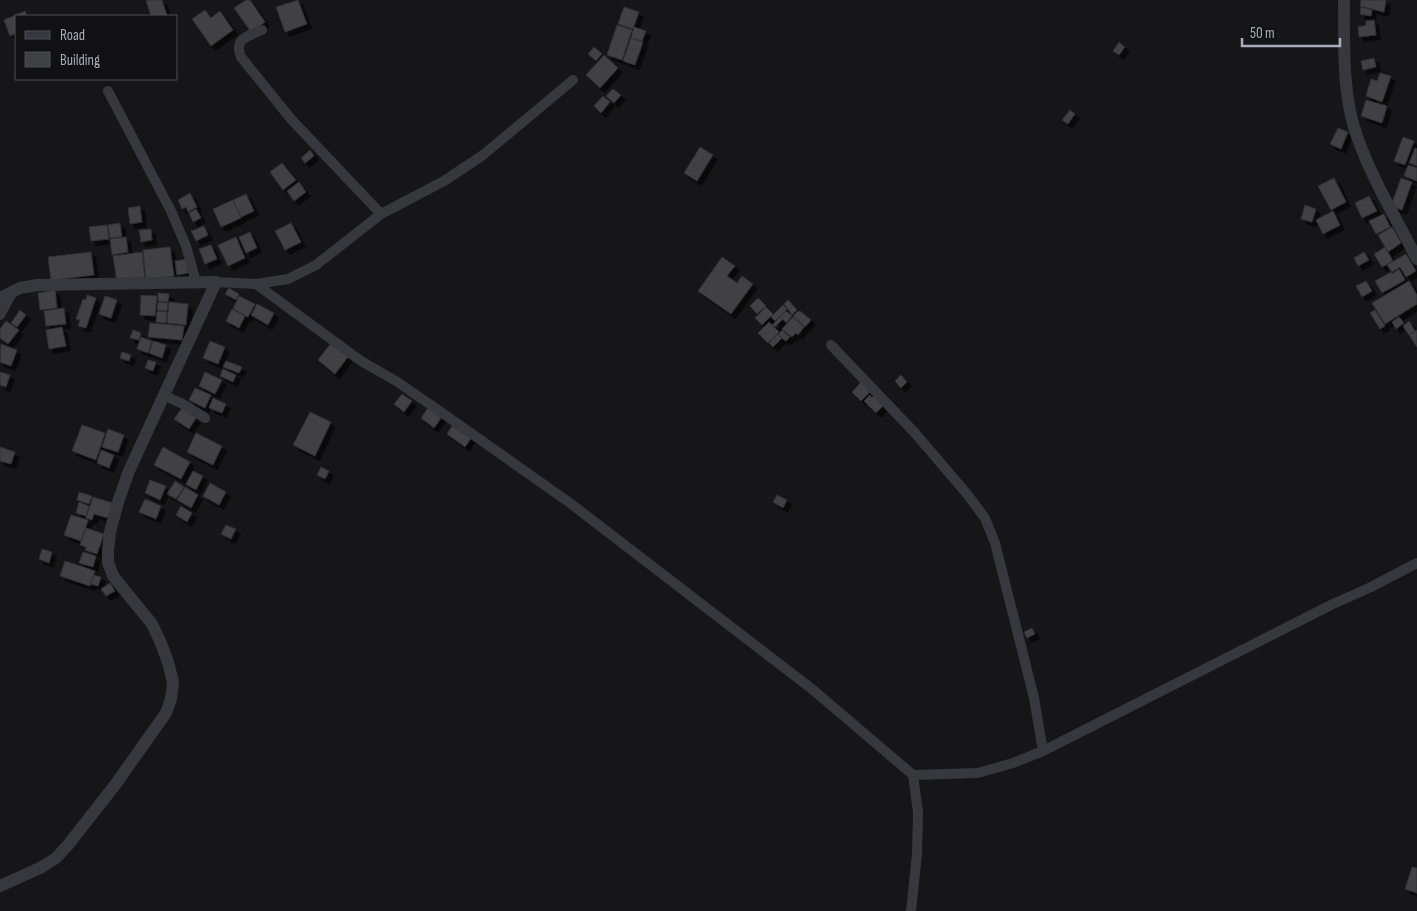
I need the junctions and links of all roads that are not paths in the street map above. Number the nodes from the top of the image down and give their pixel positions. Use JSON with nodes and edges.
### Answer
{"nodes":[{"id":1,"x":1344,"y":0,"type":"edge"},
{"id":2,"x":262,"y":30,"type":"dead end"},
{"id":3,"x":573,"y":80,"type":"dead end"},
{"id":4,"x":108,"y":91,"type":"dead end"},
{"id":5,"x":381,"y":214,"type":"junction"},
{"id":6,"x":1417,"y":259,"type":"edge"},
{"id":7,"x":196,"y":282,"type":"junction"},
{"id":8,"x":216,"y":282,"type":"junction"},
{"id":9,"x":256,"y":284,"type":"junction"},
{"id":10,"x":14,"y":292,"type":"junction"},
{"id":11,"x":0,"y":298,"type":"edge"},
{"id":12,"x":0,"y":315,"type":"edge"},
{"id":13,"x":831,"y":345,"type":"dead end"},
{"id":14,"x":165,"y":396,"type":"junction"},
{"id":15,"x":205,"y":418,"type":"dead end"},
{"id":16,"x":1417,"y":563,"type":"edge"},
{"id":17,"x":1044,"y":751,"type":"junction"},
{"id":18,"x":913,"y":775,"type":"junction"},
{"id":19,"x":0,"y":886,"type":"edge"},
{"id":20,"x":911,"y":911,"type":"edge"}],
"edges":[{"from":1,"to":6,"type":"street"},
{"from":2,"to":5,"type":"street"},
{"from":3,"to":5,"type":"street"},
{"from":4,"to":7,"type":"street"},
{"from":5,"to":9,"type":"street"},
{"from":7,"to":8,"type":"street"},
{"from":7,"to":10,"type":"street"},
{"from":8,"to":9,"type":"street"},
{"from":8,"to":14,"type":"street"},
{"from":9,"to":18,"type":"street"},
{"from":10,"to":11,"type":"street"},
{"from":10,"to":12,"type":"street"},
{"from":13,"to":17,"type":"street"},
{"from":14,"to":15,"type":"street"},
{"from":14,"to":19,"type":"street"},
{"from":16,"to":17,"type":"street"},
{"from":17,"to":18,"type":"street"},
{"from":18,"to":20,"type":"street"}]}
